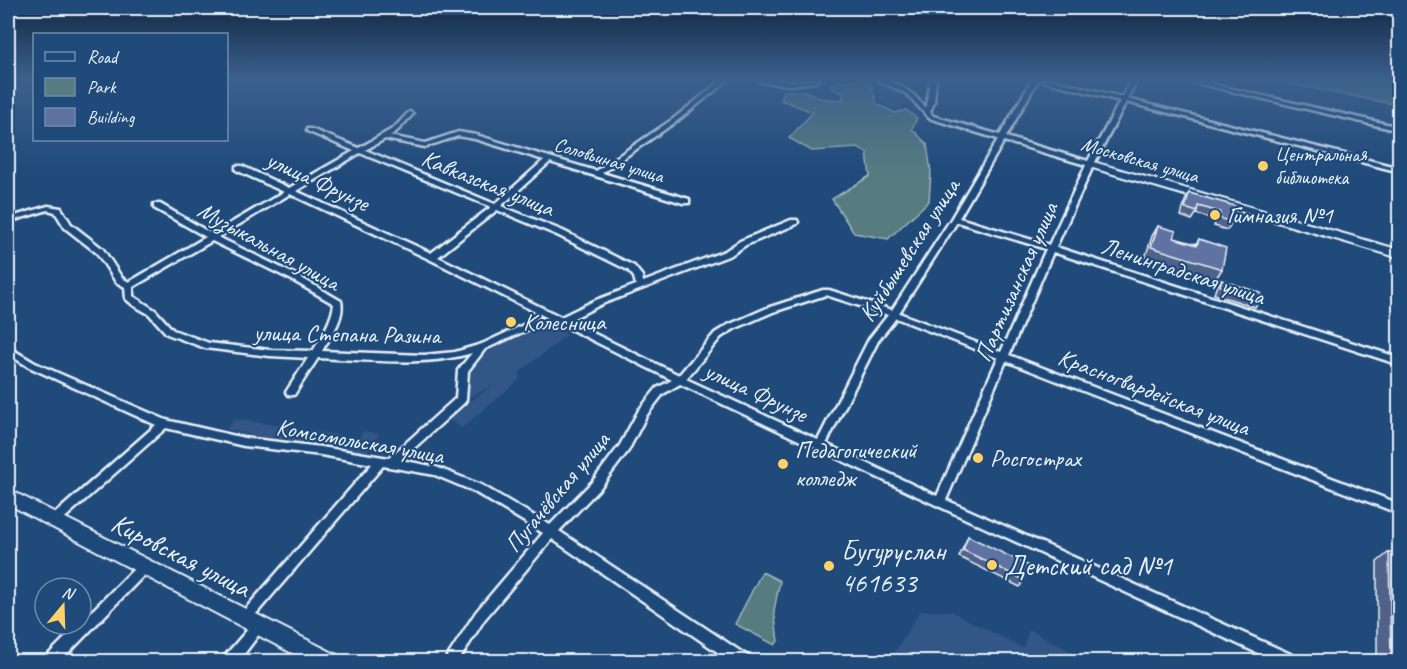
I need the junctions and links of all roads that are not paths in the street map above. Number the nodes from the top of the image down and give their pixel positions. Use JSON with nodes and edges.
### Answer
{"nodes":[{"id":1,"x":686,"y":111,"type":"edge"},
{"id":2,"x":1017,"y":111,"type":"edge"},
{"id":3,"x":1118,"y":111,"type":"edge"},
{"id":4,"x":1172,"y":111,"type":"edge"},
{"id":5,"x":1323,"y":111,"type":"edge"},
{"id":6,"x":926,"y":113,"type":"edge"},
{"id":7,"x":410,"y":114,"type":"dead end"},
{"id":8,"x":1400,"y":129,"type":"edge"},
{"id":9,"x":309,"y":130,"type":"dead end"},
{"id":10,"x":382,"y":136,"type":"junction"},
{"id":11,"x":1001,"y":138,"type":"junction"},
{"id":12,"x":358,"y":150,"type":"junction"},
{"id":13,"x":549,"y":159,"type":"junction"},
{"id":14,"x":1090,"y":164,"type":"junction"},
{"id":15,"x":239,"y":168,"type":"dead end"},
{"id":16,"x":1400,"y":170,"type":"edge"},
{"id":17,"x":598,"y":173,"type":"junction"},
{"id":18,"x":292,"y":192,"type":"junction"},
{"id":19,"x":686,"y":201,"type":"dead end"},
{"id":20,"x":157,"y":206,"type":"dead end"},
{"id":21,"x":496,"y":207,"type":"junction"},
{"id":22,"x":954,"y":219,"type":"junction"},
{"id":23,"x":8,"y":220,"type":"edge"},
{"id":24,"x":794,"y":222,"type":"dead end"},
{"id":25,"x":214,"y":238,"type":"junction"},
{"id":26,"x":1052,"y":248,"type":"junction"},
{"id":27,"x":1400,"y":254,"type":"edge"},
{"id":28,"x":432,"y":256,"type":"junction"},
{"id":29,"x":129,"y":286,"type":"junction"},
{"id":30,"x":640,"y":286,"type":"junction"},
{"id":31,"x":894,"y":314,"type":"junction"},
{"id":32,"x":562,"y":320,"type":"junction"},
{"id":33,"x":485,"y":346,"type":"junction"},
{"id":34,"x":8,"y":350,"type":"edge"},
{"id":35,"x":314,"y":354,"type":"junction"},
{"id":36,"x":448,"y":356,"type":"junction"},
{"id":37,"x":1005,"y":357,"type":"junction"},
{"id":38,"x":1400,"y":362,"type":"edge"},
{"id":39,"x":463,"y":370,"type":"junction"},
{"id":40,"x":680,"y":380,"type":"junction"},
{"id":41,"x":291,"y":392,"type":"dead end"},
{"id":42,"x":164,"y":424,"type":"junction"},
{"id":43,"x":821,"y":444,"type":"junction"},
{"id":44,"x":385,"y":463,"type":"junction"},
{"id":45,"x":8,"y":496,"type":"edge"},
{"id":46,"x":940,"y":502,"type":"junction"},
{"id":47,"x":1400,"y":509,"type":"edge"},
{"id":48,"x":55,"y":520,"type":"junction"},
{"id":49,"x":551,"y":532,"type":"junction"},
{"id":50,"x":144,"y":567,"type":"junction"},
{"id":51,"x":252,"y":622,"type":"junction"},
{"id":52,"x":51,"y":662,"type":"edge"},
{"id":53,"x":229,"y":662,"type":"edge"},
{"id":54,"x":330,"y":662,"type":"edge"},
{"id":55,"x":450,"y":662,"type":"edge"},
{"id":56,"x":744,"y":662,"type":"edge"},
{"id":57,"x":1292,"y":662,"type":"edge"}],
"edges":[{"from":1,"to":17,"type":"street"},
{"from":2,"to":11,"type":"street","name":"Куйбышевская улица"},
{"from":3,"to":14,"type":"street","name":"Партизанская улица"},
{"from":4,"to":16,"type":"street"},
{"from":5,"to":8,"type":"street"},
{"from":6,"to":11,"type":"street","name":"Московская улица"},
{"from":7,"to":10,"type":"street"},
{"from":9,"to":12,"type":"street","name":"Кавказская улица"},
{"from":10,"to":12,"type":"street"},
{"from":10,"to":13,"type":"street","name":"Соловьиная улица"},
{"from":11,"to":14,"type":"street","name":"Московская улица"},
{"from":11,"to":22,"type":"street","name":"Куйбышевская улица"},
{"from":12,"to":18,"type":"street"},
{"from":12,"to":21,"type":"street","name":"Кавказская улица"},
{"from":13,"to":17,"type":"street","name":"Соловьиная улица"},
{"from":13,"to":21,"type":"street"},
{"from":14,"to":26,"type":"street","name":"Партизанская улица"},
{"from":14,"to":27,"type":"main road","name":"Московская улица"},
{"from":15,"to":18,"type":"street","name":"улица Фрунзе"},
{"from":17,"to":19,"type":"street","name":"Соловьиная улица"},
{"from":18,"to":25,"type":"street"},
{"from":18,"to":28,"type":"street","name":"улица Фрунзе"},
{"from":20,"to":25,"type":"street","name":"Музыкальная улица"},
{"from":21,"to":28,"type":"street"},
{"from":21,"to":30,"type":"street","name":"Кавказская улица"},
{"from":22,"to":26,"type":"street","name":"Ленинградская улица"},
{"from":22,"to":31,"type":"street","name":"Куйбышевская улица"},
{"from":23,"to":29,"type":"street","name":"улица Степана Разина"},
{"from":24,"to":30,"type":"street","name":"улица Степана Разина"},
{"from":25,"to":29,"type":"street"},
{"from":25,"to":35,"type":"street","name":"Музыкальная улица"},
{"from":26,"to":37,"type":"street","name":"Партизанская улица"},
{"from":26,"to":38,"type":"street","name":"Ленинградская улица"},
{"from":28,"to":32,"type":"street","name":"улица Фрунзе"},
{"from":29,"to":35,"type":"street","name":"улица Степана Разина"},
{"from":30,"to":32,"type":"street","name":"улица Степана Разина"},
{"from":31,"to":37,"type":"street","name":"Красногвардейская улица"},
{"from":31,"to":40,"type":"street","name":"Пугачёвская улица"},
{"from":31,"to":43,"type":"street","name":"Куйбышевская улица"},
{"from":32,"to":33,"type":"street","name":"улица Степана Разина"},
{"from":32,"to":40,"type":"street","name":"улица Фрунзе"},
{"from":33,"to":36,"type":"street","name":"улица Степана Разина"},
{"from":33,"to":39,"type":"street"},
{"from":34,"to":42,"type":"street","name":"Комсомольская улица"},
{"from":35,"to":36,"type":"street","name":"улица Степана Разина"},
{"from":35,"to":41,"type":"street","name":"Музыкальная улица"},
{"from":36,"to":39,"type":"street"},
{"from":37,"to":46,"type":"street","name":"Партизанская улица"},
{"from":37,"to":47,"type":"street","name":"Красногвардейская улица"},
{"from":39,"to":44,"type":"street"},
{"from":40,"to":43,"type":"street","name":"улица Фрунзе"},
{"from":40,"to":49,"type":"street","name":"Пугачёвская улица"},
{"from":42,"to":44,"type":"street","name":"Комсомольская улица"},
{"from":42,"to":48,"type":"street"},
{"from":43,"to":46,"type":"street","name":"улица Фрунзе"},
{"from":44,"to":49,"type":"street","name":"Комсомольская улица"},
{"from":44,"to":51,"type":"street"},
{"from":45,"to":48,"type":"main road","name":"Кировская улица"},
{"from":46,"to":57,"type":"street","name":"улица Фрунзе"},
{"from":48,"to":50,"type":"main road","name":"Кировская улица"},
{"from":49,"to":55,"type":"street","name":"Пугачёвская улица"},
{"from":49,"to":56,"type":"street","name":"Комсомольская улица"},
{"from":50,"to":51,"type":"main road","name":"Кировская улица"},
{"from":50,"to":52,"type":"street"},
{"from":51,"to":53,"type":"street"},
{"from":51,"to":54,"type":"main road","name":"Кировская улица"}]}
